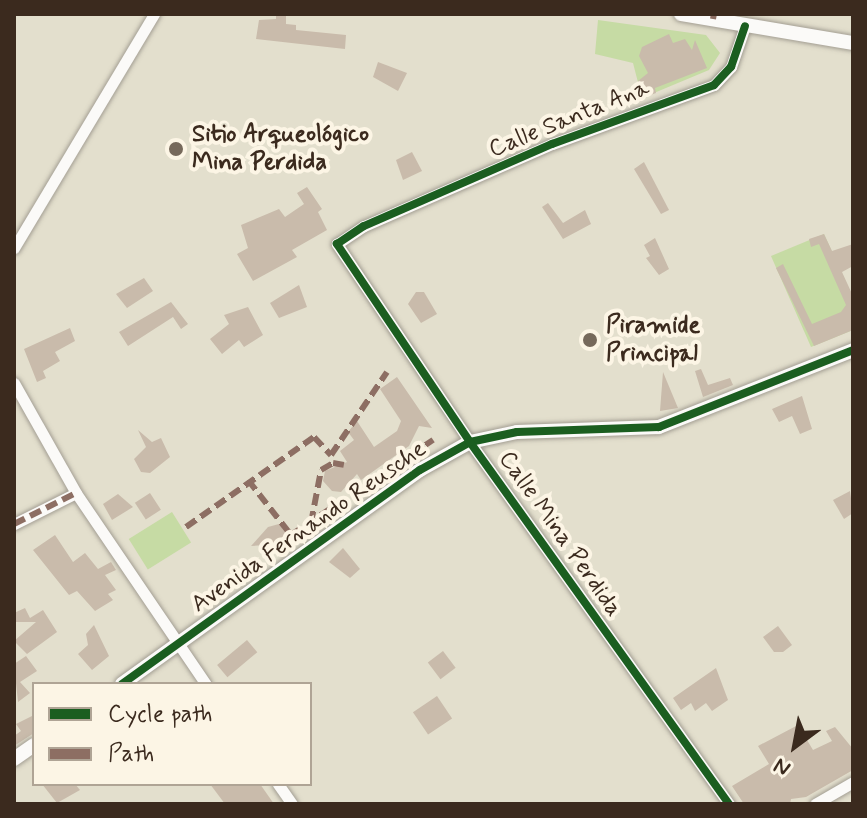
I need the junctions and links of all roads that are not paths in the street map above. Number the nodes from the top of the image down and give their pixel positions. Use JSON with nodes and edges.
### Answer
{"nodes":[{"id":1,"x":154,"y":14,"type":"edge"},
{"id":2,"x":681,"y":14,"type":"edge"},
{"id":3,"x":745,"y":26,"type":"junction"},
{"id":4,"x":853,"y":43,"type":"edge"},
{"id":5,"x":337,"y":244,"type":"joint"},
{"id":6,"x":14,"y":248,"type":"edge"},
{"id":7,"x":853,"y":350,"type":"edge"},
{"id":8,"x":14,"y":383,"type":"edge"},
{"id":9,"x":470,"y":442,"type":"junction"},
{"id":10,"x":76,"y":493,"type":"junction"},
{"id":11,"x":14,"y":524,"type":"edge"},
{"id":12,"x":178,"y":645,"type":"junction"},
{"id":13,"x":125,"y":682,"type":"edge"},
{"id":14,"x":205,"y":682,"type":"edge"},
{"id":15,"x":32,"y":746,"type":"edge"},
{"id":16,"x":14,"y":759,"type":"edge"},
{"id":17,"x":853,"y":782,"type":"edge"},
{"id":18,"x":279,"y":786,"type":"edge"},
{"id":19,"x":292,"y":804,"type":"edge"},
{"id":20,"x":729,"y":804,"type":"edge"},
{"id":21,"x":815,"y":804,"type":"edge"}],
"edges":[{"from":1,"to":6,"type":"street"},
{"from":2,"to":3,"type":"street"},
{"from":3,"to":4,"type":"street"},
{"from":3,"to":5,"type":"street","name":"Calle Santa Ana"},
{"from":5,"to":9,"type":"street","name":"Calle Mina Perdida"},
{"from":7,"to":9,"type":"street","name":"Avenida Fernando Reusche"},
{"from":8,"to":10,"type":"street"},
{"from":9,"to":12,"type":"street","name":"Avenida Fernando Reusche"},
{"from":9,"to":20,"type":"street","name":"Calle Mina Perdida"},
{"from":10,"to":11,"type":"street"},
{"from":10,"to":12,"type":"street"},
{"from":12,"to":13,"type":"street","name":"Avenida Fernando Reusche"},
{"from":12,"to":14,"type":"street"},
{"from":15,"to":16,"type":"street"},
{"from":17,"to":21,"type":"street"},
{"from":18,"to":19,"type":"street"}]}
